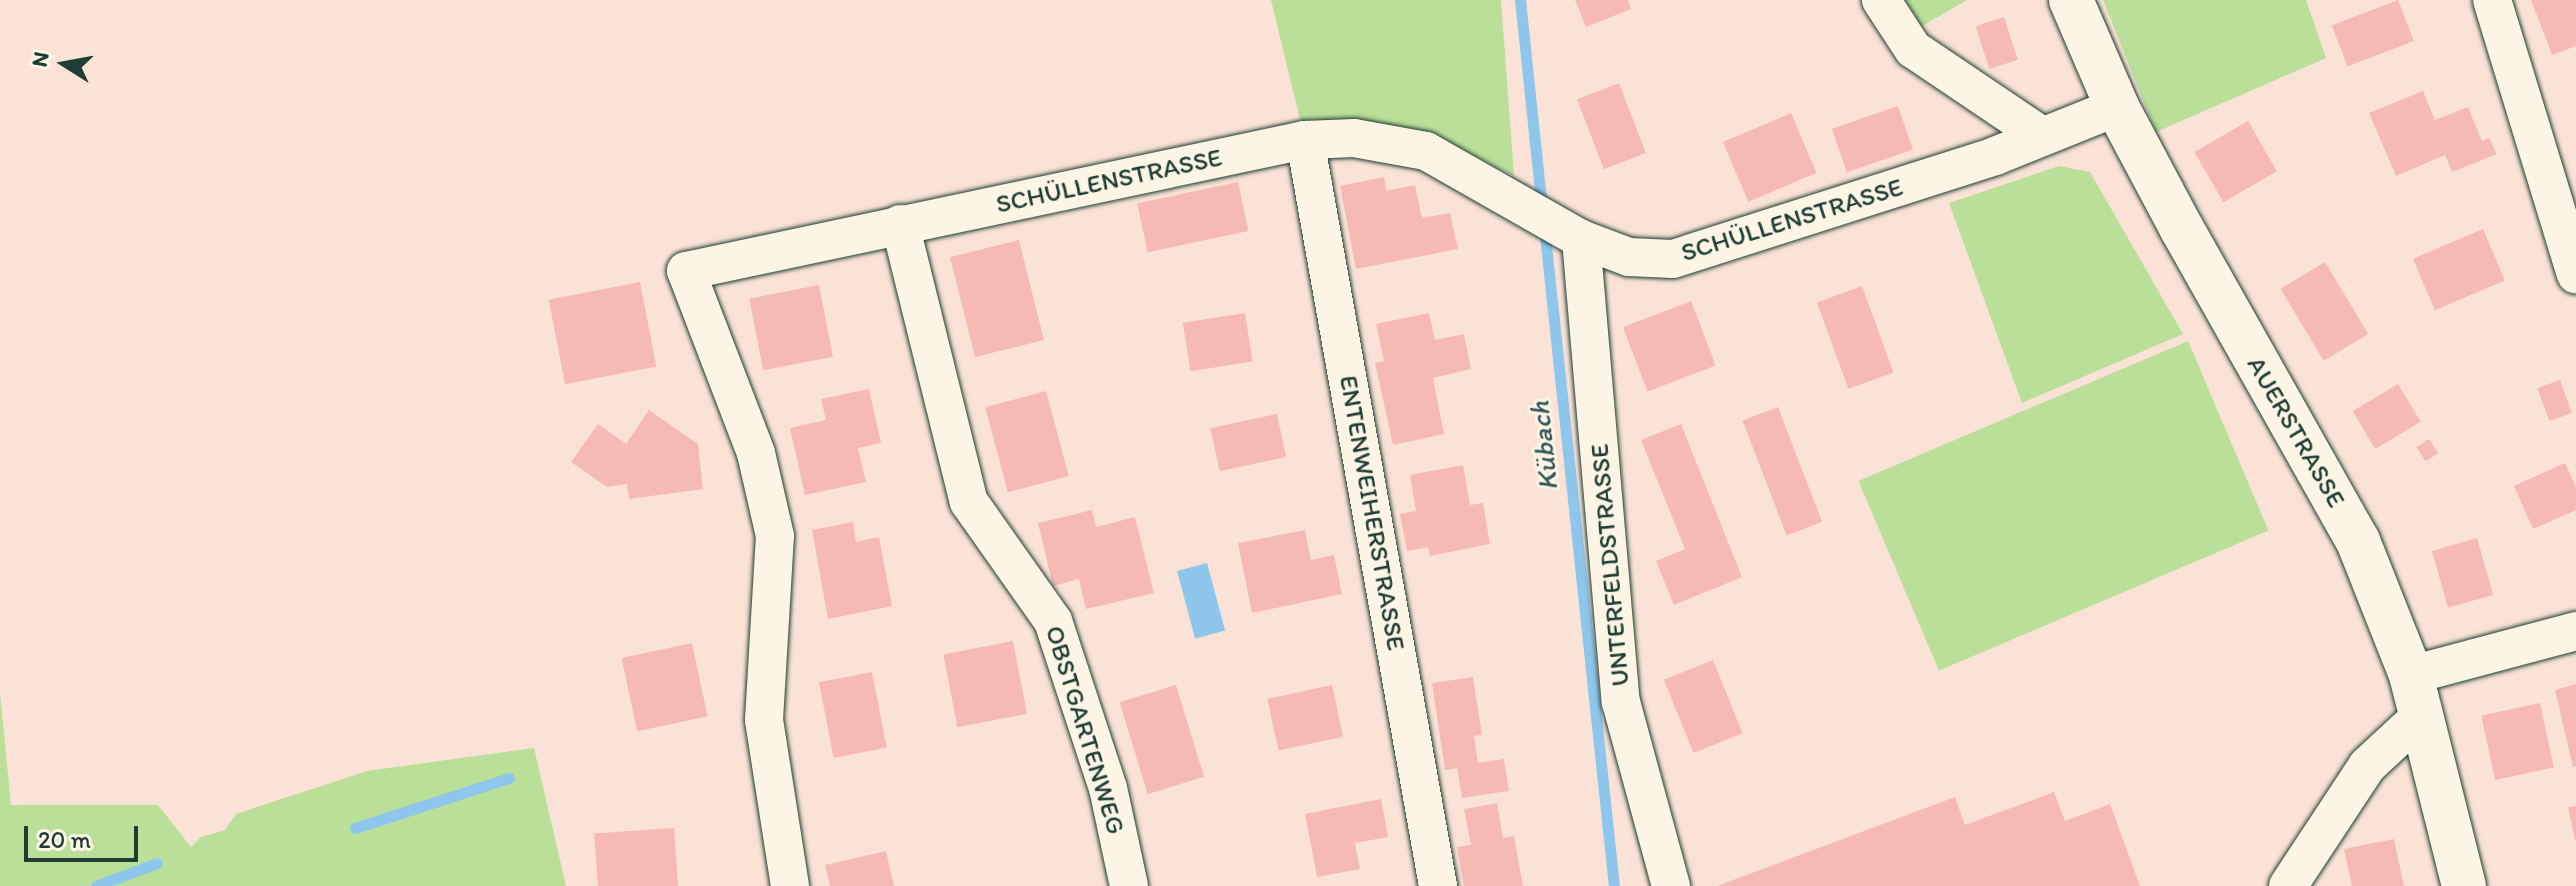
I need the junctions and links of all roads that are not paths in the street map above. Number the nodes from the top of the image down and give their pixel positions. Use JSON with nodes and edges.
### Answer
{"nodes":[{"id":1,"x":1881,"y":0,"type":"edge"},
{"id":2,"x":2071,"y":0,"type":"edge"},
{"id":3,"x":2492,"y":0,"type":"edge"},
{"id":4,"x":2117,"y":107,"type":"junction"},
{"id":5,"x":2039,"y":134,"type":"junction"},
{"id":6,"x":1305,"y":140,"type":"junction"},
{"id":7,"x":2564,"y":195,"type":"edge"},
{"id":8,"x":900,"y":224,"type":"junction"},
{"id":9,"x":1574,"y":235,"type":"junction"},
{"id":10,"x":2576,"y":274,"type":"edge"},
{"id":11,"x":2576,"y":631,"type":"edge"},
{"id":12,"x":2417,"y":695,"type":"junction"},
{"id":13,"x":790,"y":886,"type":"edge"},
{"id":14,"x":1129,"y":886,"type":"edge"},
{"id":15,"x":1438,"y":886,"type":"edge"},
{"id":16,"x":1671,"y":886,"type":"edge"},
{"id":17,"x":2288,"y":886,"type":"edge"},
{"id":18,"x":2464,"y":886,"type":"edge"}],
"edges":[{"from":1,"to":5,"type":"street"},
{"from":2,"to":4,"type":"main road","name":"AUERSTRASSE"},
{"from":3,"to":7,"type":"street"},
{"from":4,"to":5,"type":"street","name":"SCHÜLLENSTRASSE"},
{"from":4,"to":12,"type":"main road","name":"AUERSTRASSE"},
{"from":5,"to":9,"type":"street","name":"SCHÜLLENSTRASSE"},
{"from":6,"to":8,"type":"street","name":"SCHÜLLENSTRASSE"},
{"from":6,"to":9,"type":"street","name":"SCHÜLLENSTRASSE"},
{"from":6,"to":15,"type":"street","name":"ENTENWEIHERSTRASSE"},
{"from":7,"to":10,"type":"street"},
{"from":8,"to":13,"type":"street","name":"SCHÜLLENSTRASSE"},
{"from":8,"to":14,"type":"street","name":"OBSTGARTENWEG"},
{"from":9,"to":16,"type":"street","name":"UNTERFELDSTRASSE"},
{"from":11,"to":12,"type":"street"},
{"from":12,"to":17,"type":"street"},
{"from":12,"to":18,"type":"main road","name":"AUERSTRASSE"}]}
